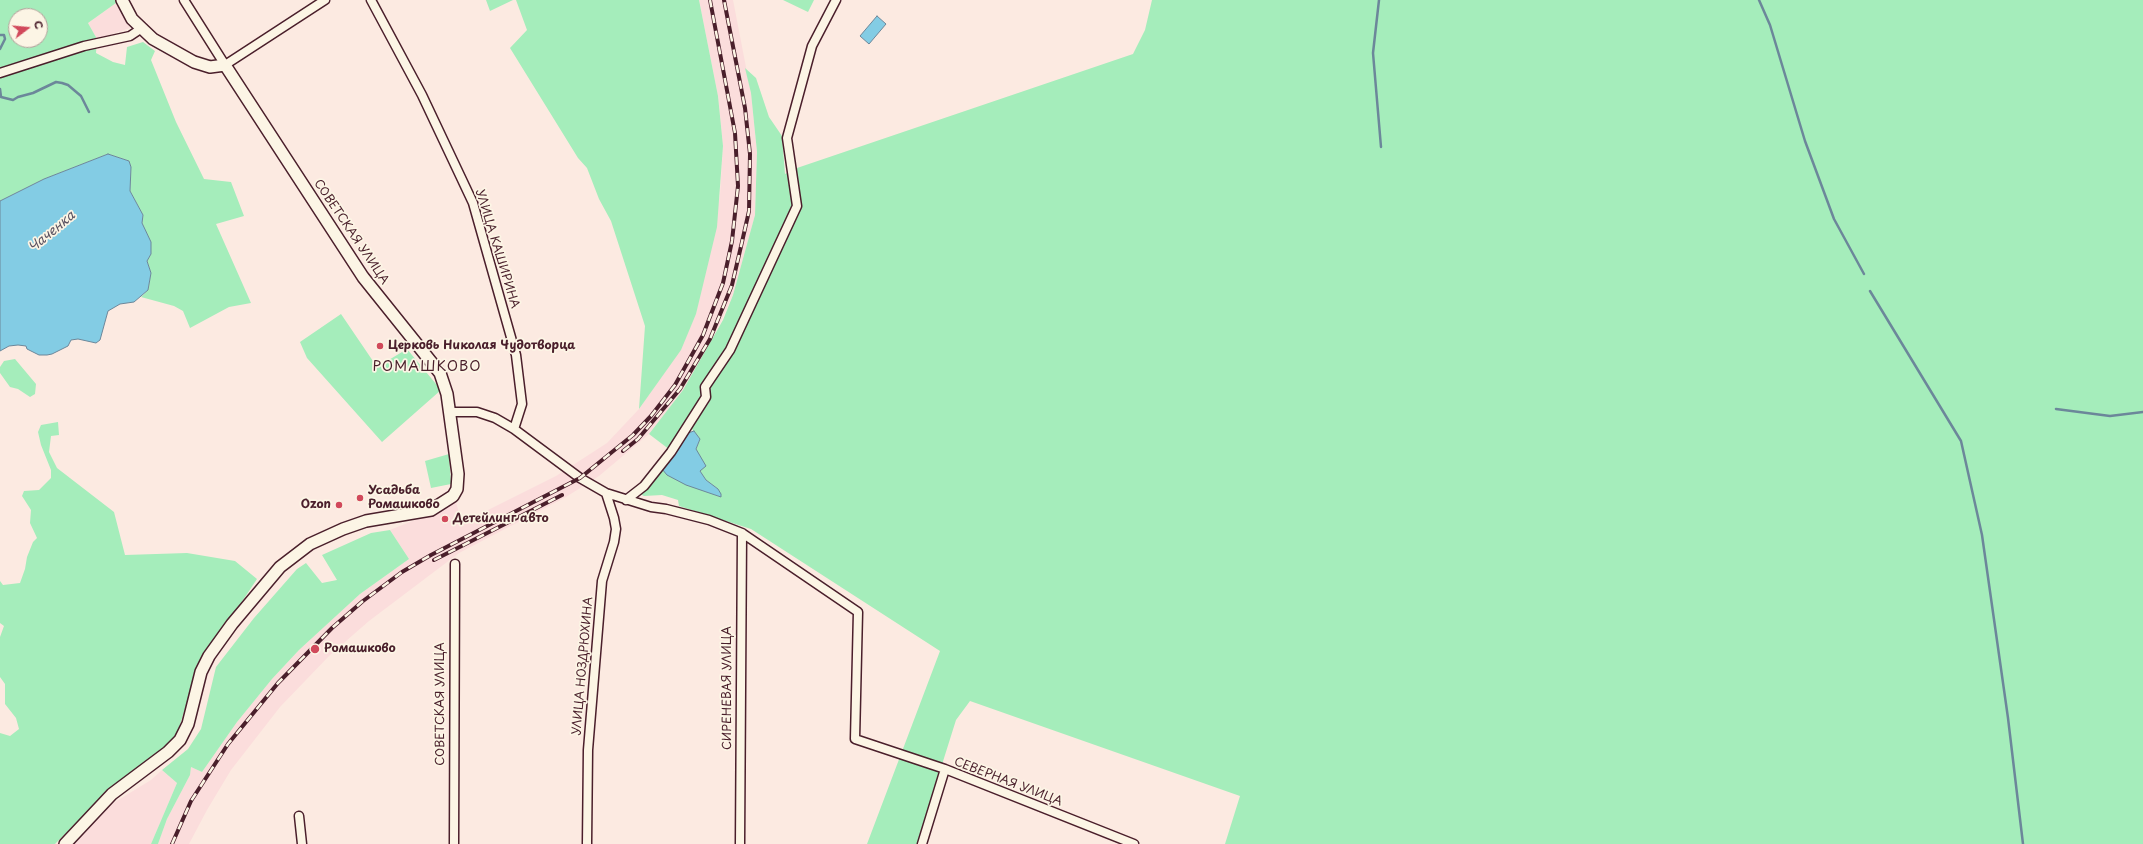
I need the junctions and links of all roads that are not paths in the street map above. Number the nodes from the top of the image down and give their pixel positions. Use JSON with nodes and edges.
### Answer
{"nodes":[{"id":1,"x":122,"y":0,"type":"edge"},
{"id":2,"x":184,"y":0,"type":"edge"},
{"id":3,"x":325,"y":0,"type":"edge"},
{"id":4,"x":371,"y":0,"type":"edge"},
{"id":5,"x":836,"y":0,"type":"edge"},
{"id":6,"x":142,"y":28,"type":"junction"},
{"id":7,"x":225,"y":66,"type":"junction"},
{"id":8,"x":4,"y":72,"type":"edge"},
{"id":9,"x":450,"y":412,"type":"junction"},
{"id":10,"x":514,"y":429,"type":"junction"},
{"id":11,"x":606,"y":493,"type":"junction"},
{"id":12,"x":626,"y":500,"type":"junction"},
{"id":13,"x":742,"y":533,"type":"junction"},
{"id":14,"x":455,"y":564,"type":"dead end"},
{"id":15,"x":944,"y":769,"type":"junction"},
{"id":16,"x":299,"y":816,"type":"dead end"},
{"id":17,"x":64,"y":844,"type":"edge"},
{"id":18,"x":302,"y":844,"type":"edge"},
{"id":19,"x":454,"y":844,"type":"edge"},
{"id":20,"x":587,"y":844,"type":"edge"},
{"id":21,"x":740,"y":844,"type":"edge"},
{"id":22,"x":922,"y":844,"type":"edge"},
{"id":23,"x":1134,"y":844,"type":"edge"}],
"edges":[{"from":1,"to":6,"type":"street"},
{"from":2,"to":7,"type":"street"},
{"from":3,"to":7,"type":"street"},
{"from":4,"to":10,"type":"street","name":"УЛИЦА КАШИРИНА"},
{"from":5,"to":12,"type":"street"},
{"from":6,"to":7,"type":"street"},
{"from":6,"to":8,"type":"street"},
{"from":7,"to":9,"type":"street","name":"СОВЕТСКАЯ УЛИЦА"},
{"from":9,"to":10,"type":"street"},
{"from":9,"to":17,"type":"street","name":"СОВЕТСКАЯ УЛИЦА"},
{"from":10,"to":11,"type":"street"},
{"from":11,"to":12,"type":"street"},
{"from":11,"to":20,"type":"street","name":"УЛИЦА НОЗДРЮХИНА"},
{"from":12,"to":13,"type":"street"},
{"from":13,"to":15,"type":"street"},
{"from":13,"to":21,"type":"street","name":"СИРЕНЕВАЯ УЛИЦА"},
{"from":14,"to":19,"type":"street","name":"СОВЕТСКАЯ УЛИЦА"},
{"from":15,"to":22,"type":"street","name":"СЕВЕРНАЯ УЛИЦА"},
{"from":15,"to":23,"type":"street","name":"СЕВЕРНАЯ УЛИЦА"},
{"from":16,"to":18,"type":"street"}]}
